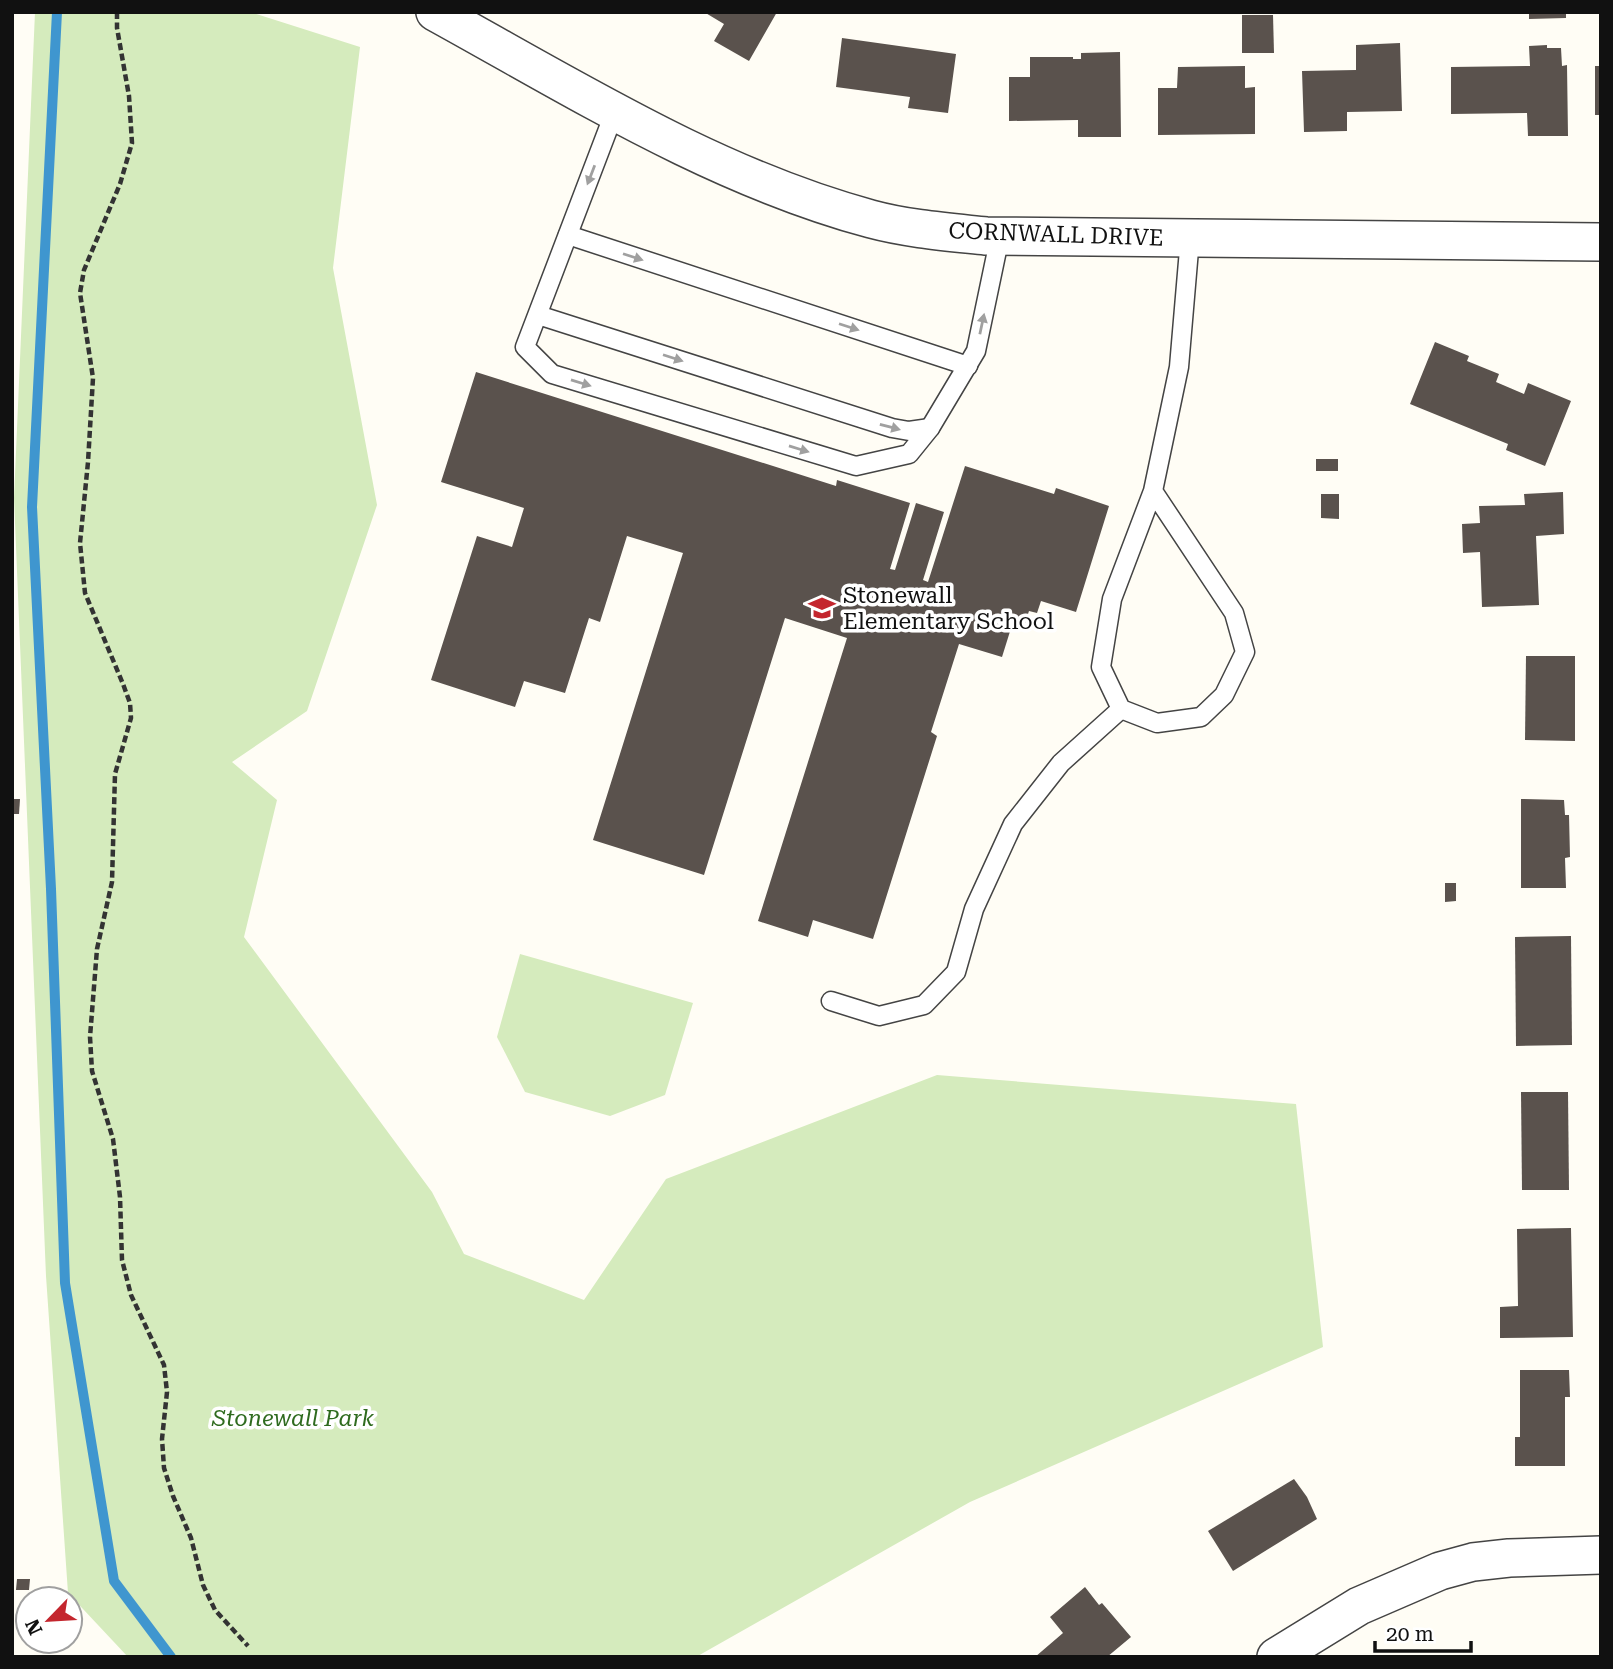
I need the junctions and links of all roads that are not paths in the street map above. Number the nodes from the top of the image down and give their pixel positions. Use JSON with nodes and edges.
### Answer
{"nodes":[{"id":1,"x":435,"y":12,"type":"edge"},
{"id":2,"x":615,"y":111,"type":"junction"},
{"id":3,"x":568,"y":236,"type":"junction"},
{"id":4,"x":1000,"y":236,"type":"junction"},
{"id":5,"x":1190,"y":238,"type":"junction"},
{"id":6,"x":1601,"y":242,"type":"edge"},
{"id":7,"x":538,"y":315,"type":"junction"},
{"id":8,"x":968,"y":366,"type":"junction"},
{"id":9,"x":930,"y":428,"type":"junction"},
{"id":10,"x":1153,"y":491,"type":"junction"},
{"id":11,"x":1121,"y":709,"type":"junction"},
{"id":12,"x":831,"y":1001,"type":"dead end"},
{"id":13,"x":1601,"y":1555,"type":"edge"},
{"id":14,"x":1276,"y":1657,"type":"edge"}],
"edges":[{"from":1,"to":2,"type":"street","name":"CORNWALL DRIVE"},
{"from":2,"to":3,"type":"lane","one_way":true},
{"from":2,"to":4,"type":"street","name":"CORNWALL DRIVE"},
{"from":3,"to":7,"type":"lane"},
{"from":3,"to":8,"type":"lane","one_way":true},
{"from":4,"to":5,"type":"street","name":"CORNWALL DRIVE"},
{"from":8,"to":4,"type":"lane","one_way":true},
{"from":5,"to":6,"type":"street","name":"CORNWALL DRIVE"},
{"from":5,"to":10,"type":"lane"},
{"from":7,"to":9,"type":"lane","one_way":true},
{"from":7,"to":9,"type":"lane","one_way":true},
{"from":8,"to":9,"type":"lane"},
{"from":10,"to":11,"type":"lane"},
{"from":10,"to":11,"type":"lane"},
{"from":11,"to":12,"type":"lane"},
{"from":13,"to":14,"type":"street"}]}
